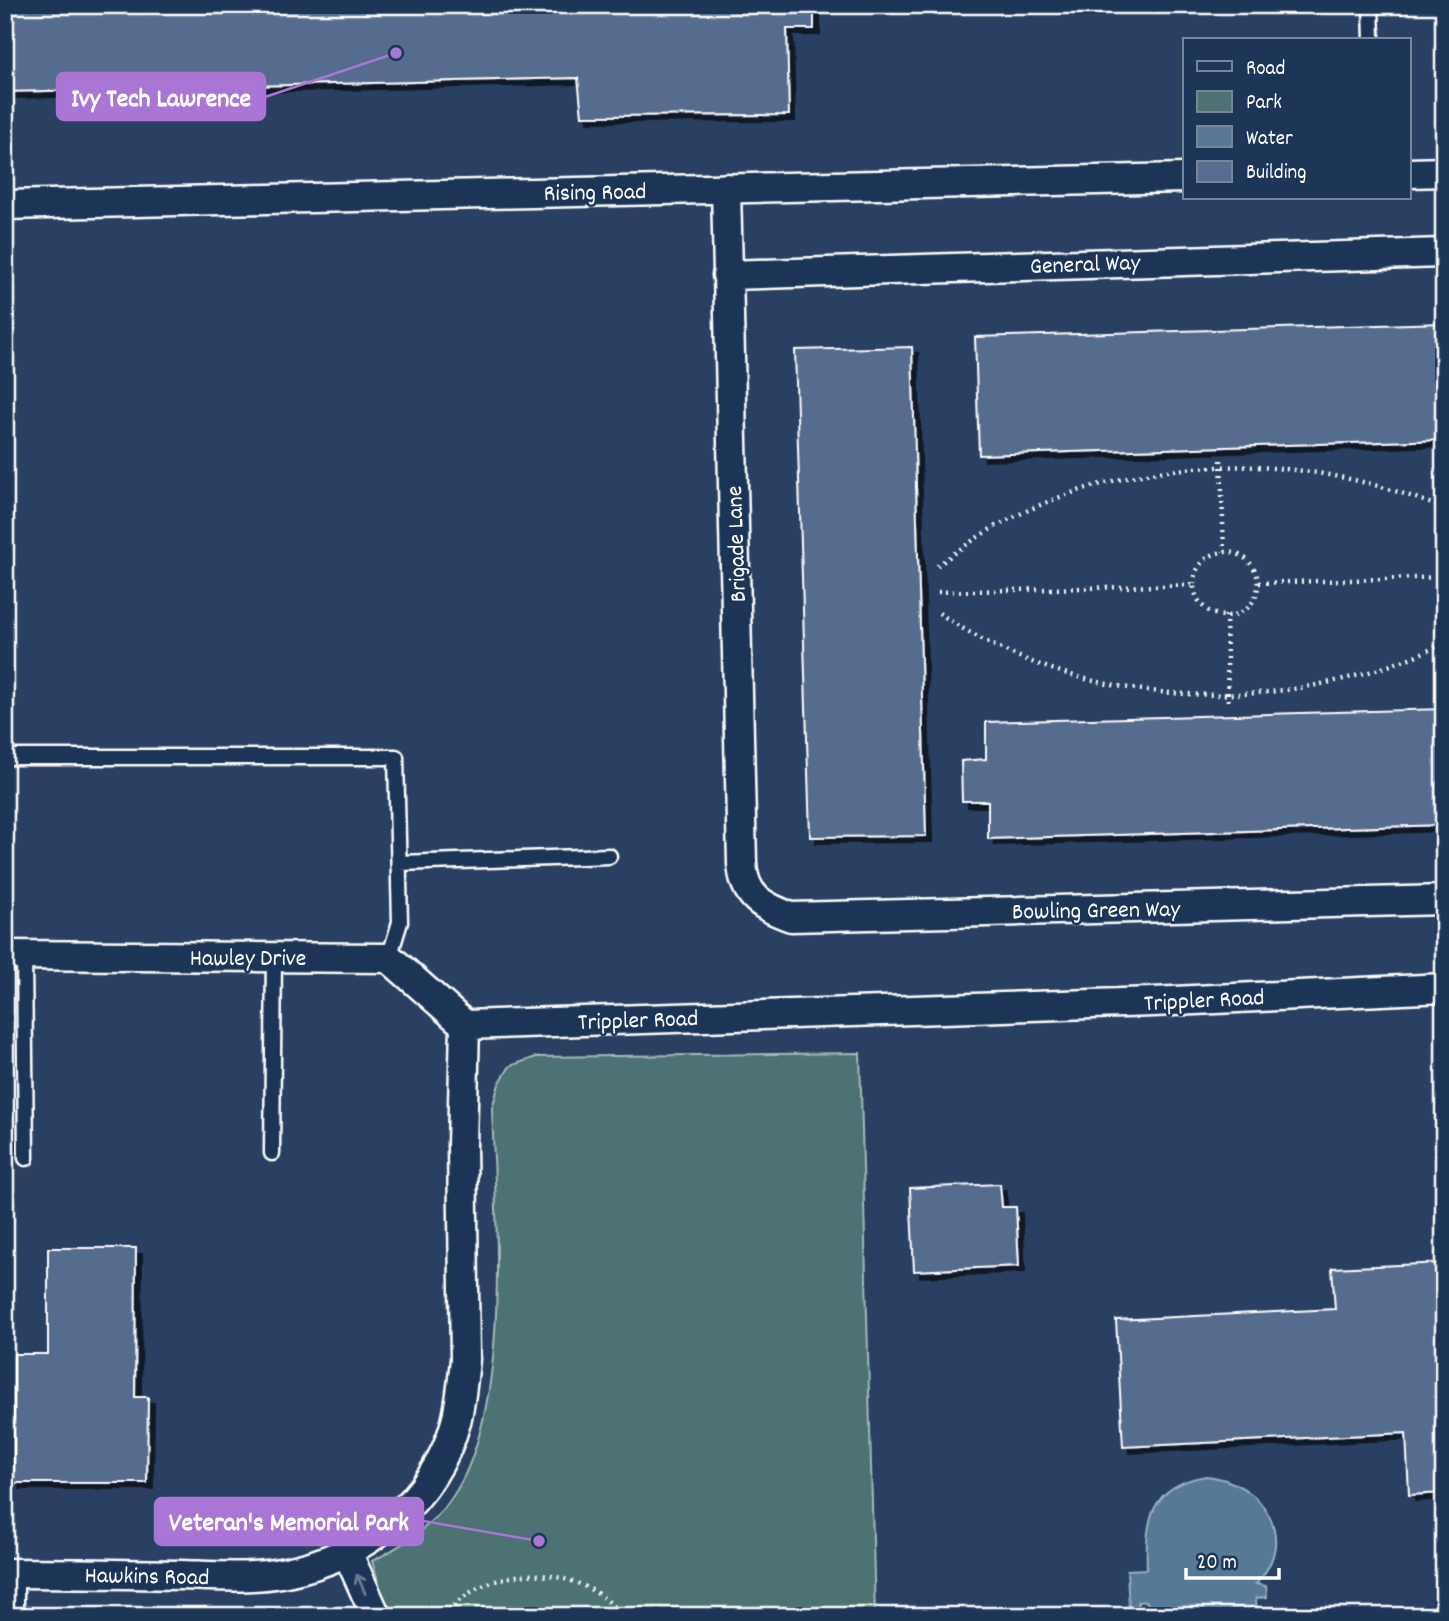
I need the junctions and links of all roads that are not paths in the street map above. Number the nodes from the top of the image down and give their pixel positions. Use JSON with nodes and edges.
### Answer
{"nodes":[{"id":1,"x":1371,"y":5,"type":"edge"},
{"id":2,"x":1372,"y":38,"type":"edge"},
{"id":3,"x":1444,"y":172,"type":"edge"},
{"id":4,"x":1410,"y":173,"type":"edge"},
{"id":5,"x":1183,"y":178,"type":"edge"},
{"id":6,"x":726,"y":188,"type":"junction"},
{"id":7,"x":5,"y":205,"type":"edge"},
{"id":8,"x":1444,"y":253,"type":"edge"},
{"id":9,"x":727,"y":275,"type":"junction"},
{"id":10,"x":5,"y":757,"type":"edge"},
{"id":11,"x":609,"y":856,"type":"dead end"},
{"id":12,"x":399,"y":863,"type":"junction"},
{"id":13,"x":755,"y":897,"type":"joint"},
{"id":14,"x":1444,"y":900,"type":"edge"},
{"id":15,"x":15,"y":955,"type":"edge"},
{"id":16,"x":274,"y":957,"type":"junction"},
{"id":17,"x":389,"y":958,"type":"junction"},
{"id":18,"x":1444,"y":988,"type":"edge"},
{"id":19,"x":465,"y":1025,"type":"junction"},
{"id":20,"x":272,"y":1153,"type":"dead end"},
{"id":21,"x":26,"y":1158,"type":"dead end"},
{"id":22,"x":347,"y":1552,"type":"junction"},
{"id":23,"x":11,"y":1573,"type":"edge"},
{"id":24,"x":16,"y":1616,"type":"edge"},
{"id":25,"x":376,"y":1616,"type":"edge"}],
"edges":[{"from":1,"to":2,"type":"lane"},
{"from":3,"to":4,"type":"street"},
{"from":5,"to":6,"type":"street","name":"Rising Road"},
{"from":6,"to":7,"type":"street","name":"Rising Road"},
{"from":6,"to":9,"type":"street","name":"Brigade Lane"},
{"from":8,"to":9,"type":"street","name":"General Way"},
{"from":9,"to":13,"type":"street","name":"Brigade Lane"},
{"from":10,"to":12,"type":"lane"},
{"from":11,"to":12,"type":"lane"},
{"from":12,"to":17,"type":"lane"},
{"from":13,"to":14,"type":"street","name":"Bowling Green Way"},
{"from":15,"to":16,"type":"street","name":"Hawley Drive"},
{"from":15,"to":21,"type":"lane"},
{"from":16,"to":17,"type":"street","name":"Hawley Drive"},
{"from":16,"to":20,"type":"lane"},
{"from":17,"to":19,"type":"street"},
{"from":18,"to":19,"type":"street","name":"Trippler Road"},
{"from":19,"to":22,"type":"street"},
{"from":22,"to":23,"type":"street","name":"Hawkins Road"},
{"from":25,"to":22,"type":"street","one_way":true},
{"from":23,"to":24,"type":"lane"}]}
